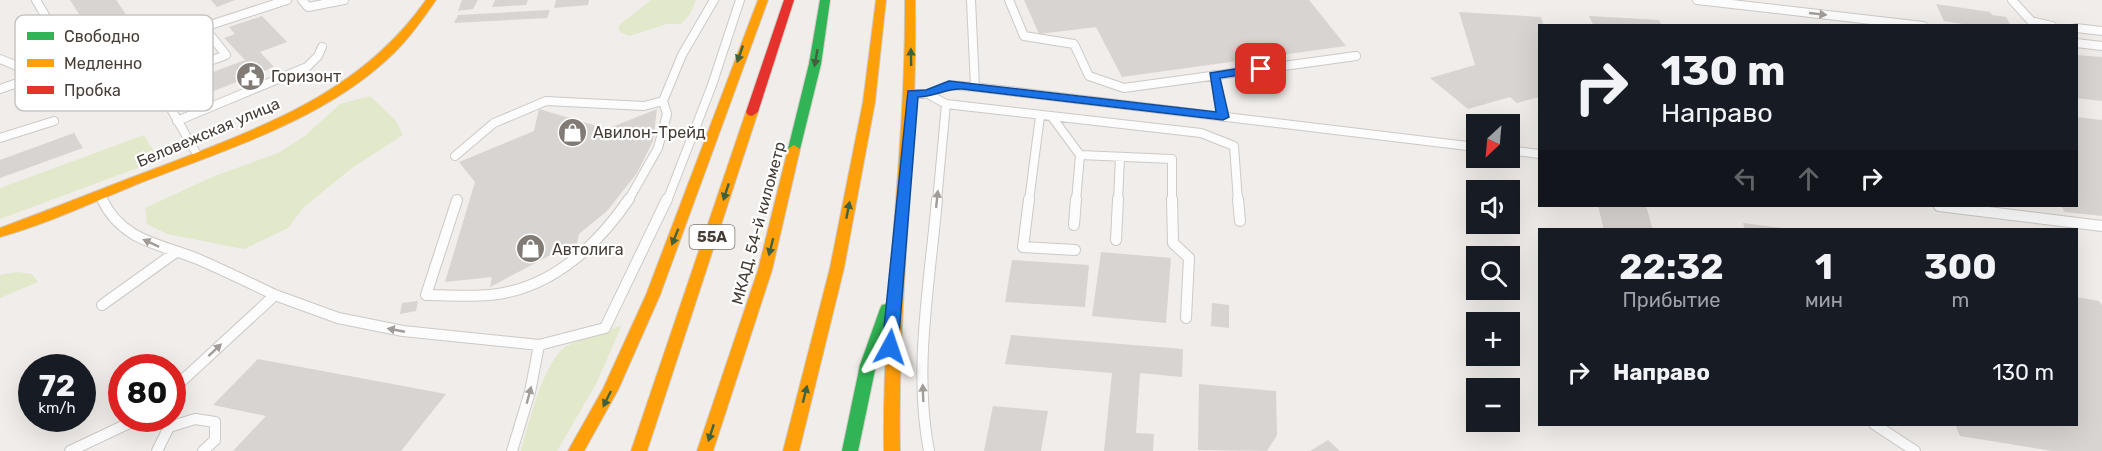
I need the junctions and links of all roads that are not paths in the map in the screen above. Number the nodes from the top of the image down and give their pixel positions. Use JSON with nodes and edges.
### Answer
{"nodes":[{"id":1,"x":36,"y":0,"type":"edge"},
{"id":2,"x":287,"y":0,"type":"edge"},
{"id":3,"x":302,"y":0,"type":"edge"},
{"id":4,"x":344,"y":0,"type":"edge"},
{"id":5,"x":431,"y":0,"type":"edge"},
{"id":6,"x":714,"y":0,"type":"edge"},
{"id":7,"x":740,"y":0,"type":"edge"},
{"id":8,"x":763,"y":0,"type":"edge"},
{"id":9,"x":789,"y":0,"type":"edge"},
{"id":10,"x":825,"y":0,"type":"edge"},
{"id":11,"x":881,"y":0,"type":"edge"},
{"id":12,"x":910,"y":0,"type":"edge"},
{"id":13,"x":971,"y":0,"type":"edge"},
{"id":14,"x":1009,"y":0,"type":"edge"},
{"id":15,"x":1697,"y":0,"type":"edge"},
{"id":16,"x":2012,"y":0,"type":"edge"},
{"id":17,"x":45,"y":15,"type":"edge"},
{"id":18,"x":213,"y":24,"type":"edge"},
{"id":19,"x":1906,"y":24,"type":"edge"},
{"id":20,"x":2044,"y":24,"type":"edge"},
{"id":21,"x":2078,"y":28,"type":"edge"},
{"id":22,"x":2102,"y":31,"type":"edge"},
{"id":23,"x":213,"y":38,"type":"edge"},
{"id":24,"x":2078,"y":43,"type":"edge"},
{"id":25,"x":2102,"y":45,"type":"edge"},
{"id":26,"x":322,"y":47,"type":"dead end"},
{"id":27,"x":1356,"y":56,"type":"dead end"},
{"id":28,"x":0,"y":59,"type":"edge"},
{"id":29,"x":213,"y":60,"type":"edge"},
{"id":30,"x":15,"y":65,"type":"edge"},
{"id":31,"x":1214,"y":75,"type":"junction"},
{"id":32,"x":15,"y":84,"type":"edge"},
{"id":33,"x":975,"y":87,"type":"junction"},
{"id":34,"x":0,"y":89,"type":"edge"},
{"id":35,"x":912,"y":94,"type":"junction"},
{"id":36,"x":928,"y":94,"type":"junction"},
{"id":37,"x":663,"y":101,"type":"junction"},
{"id":38,"x":946,"y":104,"type":"junction"},
{"id":39,"x":213,"y":106,"type":"edge"},
{"id":40,"x":171,"y":111,"type":"edge"},
{"id":41,"x":202,"y":111,"type":"edge"},
{"id":42,"x":1040,"y":116,"type":"junction"},
{"id":43,"x":1052,"y":117,"type":"junction"},
{"id":44,"x":1223,"y":117,"type":"junction"},
{"id":45,"x":54,"y":121,"type":"dead end"},
{"id":46,"x":177,"y":121,"type":"junction"},
{"id":47,"x":0,"y":138,"type":"edge"},
{"id":48,"x":1466,"y":146,"type":"edge"},
{"id":49,"x":1520,"y":151,"type":"edge"},
{"id":50,"x":1538,"y":154,"type":"edge"},
{"id":51,"x":1080,"y":155,"type":"junction"},
{"id":52,"x":198,"y":156,"type":"junction"},
{"id":53,"x":455,"y":156,"type":"dead end"},
{"id":54,"x":1120,"y":157,"type":"junction"},
{"id":55,"x":100,"y":194,"type":"junction"},
{"id":56,"x":457,"y":200,"type":"dead end"},
{"id":57,"x":1947,"y":207,"type":"edge"},
{"id":58,"x":1239,"y":221,"type":"dead end"},
{"id":59,"x":1074,"y":225,"type":"dead end"},
{"id":60,"x":2102,"y":226,"type":"edge"},
{"id":61,"x":0,"y":233,"type":"edge"},
{"id":62,"x":1116,"y":240,"type":"dead end"},
{"id":63,"x":1076,"y":250,"type":"dead end"},
{"id":64,"x":176,"y":252,"type":"junction"},
{"id":65,"x":895,"y":283,"type":"junction"},
{"id":66,"x":275,"y":295,"type":"junction"},
{"id":67,"x":102,"y":305,"type":"dead end"},
{"id":68,"x":1186,"y":318,"type":"dead end"},
{"id":69,"x":539,"y":345,"type":"junction"},
{"id":70,"x":186,"y":377,"type":"edge"},
{"id":71,"x":650,"y":415,"type":"junction"},
{"id":72,"x":186,"y":422,"type":"edge"},
{"id":73,"x":1877,"y":426,"type":"edge"},
{"id":74,"x":110,"y":432,"type":"edge"},
{"id":75,"x":166,"y":432,"type":"edge"},
{"id":76,"x":70,"y":451,"type":"edge"},
{"id":77,"x":157,"y":451,"type":"edge"},
{"id":78,"x":203,"y":451,"type":"edge"},
{"id":79,"x":512,"y":451,"type":"edge"},
{"id":80,"x":576,"y":451,"type":"edge"},
{"id":81,"x":630,"y":451,"type":"edge"},
{"id":82,"x":639,"y":451,"type":"edge"},
{"id":83,"x":705,"y":451,"type":"edge"},
{"id":84,"x":791,"y":451,"type":"edge"},
{"id":85,"x":850,"y":451,"type":"edge"},
{"id":86,"x":892,"y":451,"type":"edge"},
{"id":87,"x":929,"y":451,"type":"edge"},
{"id":88,"x":1915,"y":451,"type":"edge"}],
"edges":[{"from":1,"to":17,"type":"lane"},
{"from":2,"to":18,"type":"lane"},
{"from":3,"to":4,"type":"lane"},
{"from":5,"to":52,"type":"main road","name":"Беловежская улица"},
{"from":6,"to":37,"type":"lane"},
{"from":7,"to":69,"type":"lane"},
{"from":8,"to":80,"type":"main road","one_way":true},
{"from":9,"to":71,"type":"main road","number":"55А","one_way":true},
{"from":10,"to":83,"type":"main road","name":"МКАД, 54-й километр","one_way":true},
{"from":84,"to":11,"type":"main road","one_way":true},
{"from":35,"to":12,"type":"main road","one_way":true},
{"from":13,"to":33,"type":"lane"},
{"from":14,"to":31,"type":"lane"},
{"from":15,"to":19,"type":"lane","one_way":true},
{"from":16,"to":20,"type":"lane"},
{"from":21,"to":22,"type":"lane"},
{"from":23,"to":29,"type":"lane"},
{"from":24,"to":25,"type":"lane"},
{"from":26,"to":39,"type":"lane"},
{"from":27,"to":31,"type":"lane"},
{"from":28,"to":30,"type":"lane"},
{"from":31,"to":44,"type":"lane"},
{"from":32,"to":34,"type":"lane"},
{"from":33,"to":36,"type":"lane"},
{"from":33,"to":44,"type":"lane"},
{"from":35,"to":36,"type":"lane"},
{"from":35,"to":65,"type":"main road"},
{"from":36,"to":38,"type":"lane"},
{"from":37,"to":53,"type":"lane"},
{"from":37,"to":56,"type":"lane"},
{"from":38,"to":42,"type":"lane"},
{"from":87,"to":38,"type":"lane","one_way":true},
{"from":40,"to":46,"type":"lane"},
{"from":41,"to":46,"type":"lane"},
{"from":42,"to":43,"type":"lane"},
{"from":42,"to":63,"type":"lane"},
{"from":43,"to":51,"type":"lane"},
{"from":43,"to":58,"type":"lane"},
{"from":44,"to":48,"type":"lane"},
{"from":45,"to":47,"type":"lane"},
{"from":46,"to":52,"type":"lane"},
{"from":49,"to":50,"type":"lane"},
{"from":51,"to":54,"type":"lane"},
{"from":51,"to":59,"type":"lane"},
{"from":52,"to":55,"type":"main road","name":"Беловежская улица"},
{"from":54,"to":62,"type":"lane"},
{"from":54,"to":68,"type":"lane"},
{"from":55,"to":61,"type":"main road","name":"Беловежская улица"},
{"from":64,"to":55,"type":"lane","one_way":true},
{"from":57,"to":60,"type":"lane"},
{"from":64,"to":66,"type":"lane"},
{"from":64,"to":67,"type":"lane"},
{"from":65,"to":85,"type":"main road"},
{"from":65,"to":86,"type":"main road"},
{"from":69,"to":66,"type":"lane","one_way":true},
{"from":70,"to":66,"type":"lane","one_way":true},
{"from":79,"to":69,"type":"lane","one_way":true},
{"from":71,"to":81,"type":"main road"},
{"from":71,"to":82,"type":"main road","number":"55А"},
{"from":72,"to":78,"type":"lane"},
{"from":73,"to":88,"type":"lane"},
{"from":74,"to":76,"type":"lane"},
{"from":75,"to":77,"type":"lane"}]}
